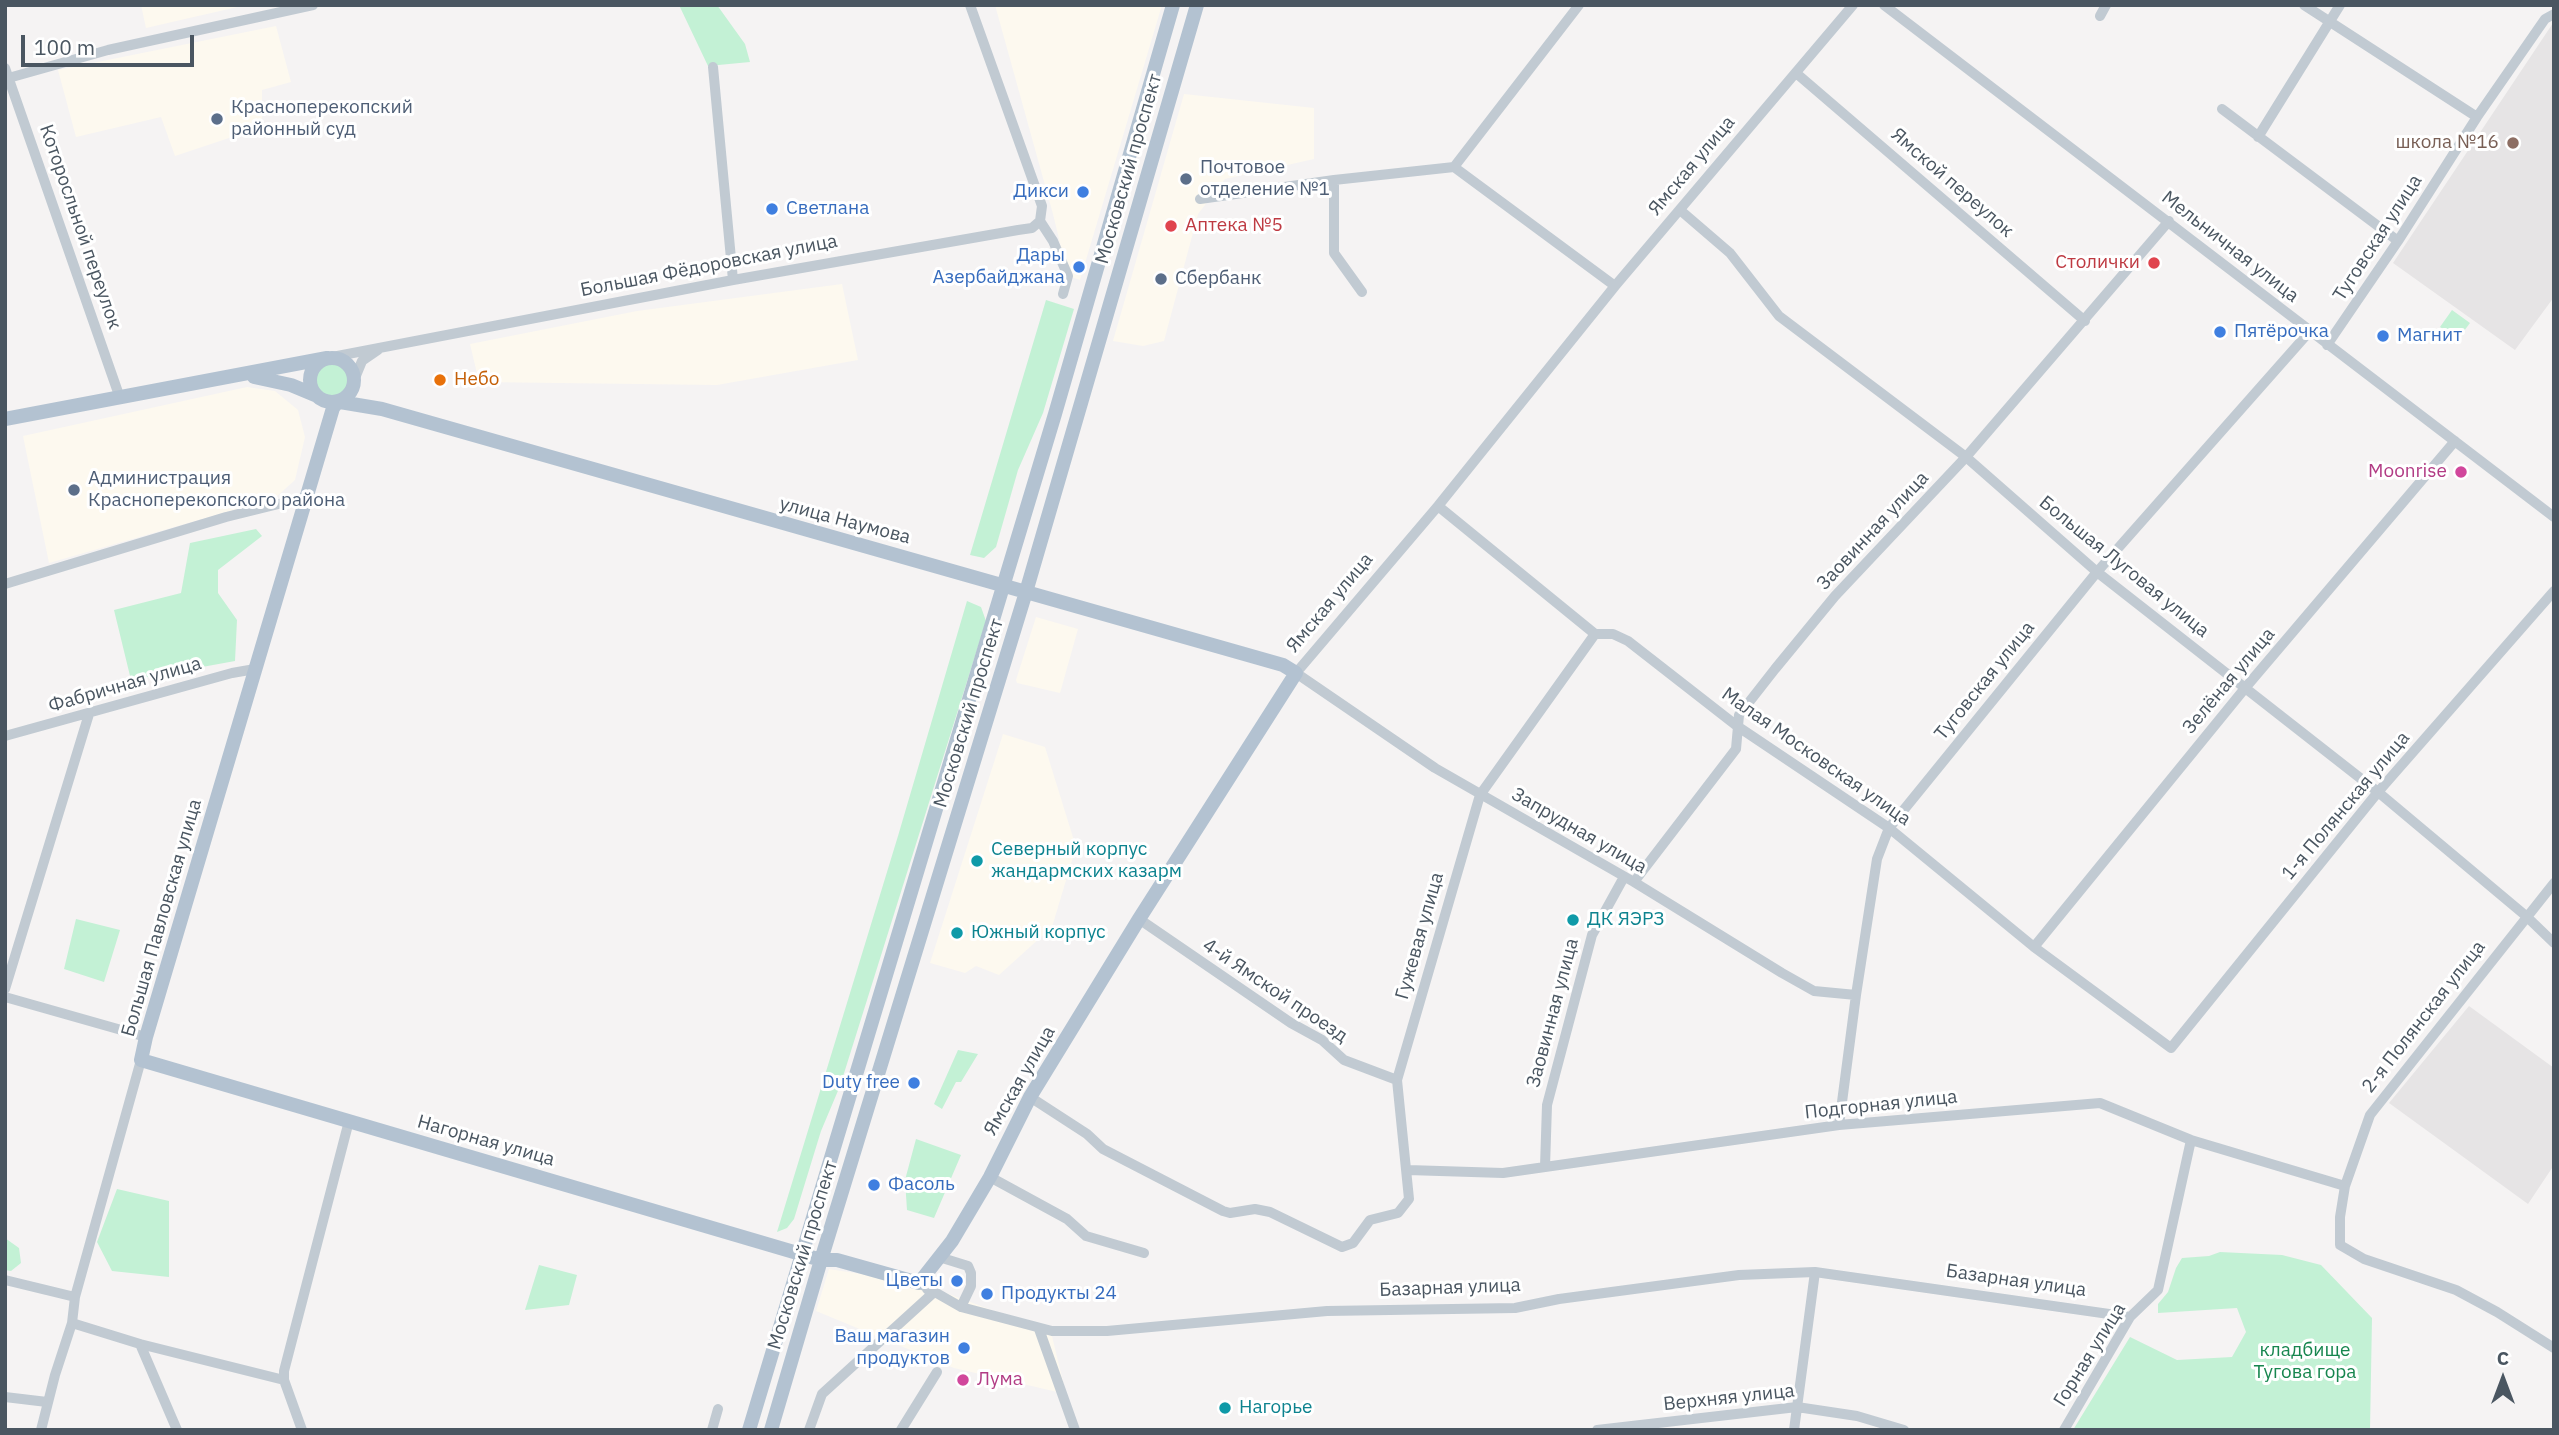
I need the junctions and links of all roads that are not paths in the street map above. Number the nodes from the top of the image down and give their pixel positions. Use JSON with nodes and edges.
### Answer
{"nodes":[{"id":1,"x":313,"y":5,"type":"edge"},
{"id":2,"x":970,"y":5,"type":"edge"},
{"id":3,"x":1173,"y":5,"type":"edge"},
{"id":4,"x":1197,"y":5,"type":"edge"},
{"id":5,"x":1579,"y":5,"type":"edge"},
{"id":6,"x":1853,"y":5,"type":"edge"},
{"id":7,"x":1884,"y":5,"type":"edge"},
{"id":8,"x":2106,"y":5,"type":"edge"},
{"id":9,"x":2304,"y":5,"type":"edge"},
{"id":10,"x":2340,"y":5,"type":"edge"},
{"id":11,"x":2554,"y":14,"type":"edge"},
{"id":12,"x":2099,"y":16,"type":"dead end"},
{"id":13,"x":2329,"y":22,"type":"junction"},
{"id":14,"x":713,"y":66,"type":"dead end"},
{"id":15,"x":1796,"y":73,"type":"junction"},
{"id":16,"x":6,"y":75,"type":"edge"},
{"id":17,"x":2222,"y":109,"type":"dead end"},
{"id":18,"x":2477,"y":117,"type":"junction"},
{"id":19,"x":2258,"y":137,"type":"junction"},
{"id":20,"x":1454,"y":167,"type":"junction"},
{"id":21,"x":1334,"y":180,"type":"junction"},
{"id":22,"x":1200,"y":199,"type":"dead end"},
{"id":23,"x":1680,"y":210,"type":"junction"},
{"id":24,"x":1040,"y":221,"type":"junction"},
{"id":25,"x":2169,"y":221,"type":"junction"},
{"id":26,"x":2398,"y":241,"type":"junction"},
{"id":27,"x":733,"y":280,"type":"junction"},
{"id":28,"x":1615,"y":286,"type":"junction"},
{"id":29,"x":1362,"y":292,"type":"dead end"},
{"id":30,"x":1063,"y":293,"type":"dead end"},
{"id":31,"x":2085,"y":321,"type":"junction"},
{"id":32,"x":2310,"y":331,"type":"junction"},
{"id":33,"x":2328,"y":345,"type":"junction"},
{"id":34,"x":384,"y":347,"type":"junction"},
{"id":35,"x":327,"y":358,"type":"junction"},
{"id":36,"x":235,"y":376,"type":"junction"},
{"id":37,"x":355,"y":380,"type":"junction"},
{"id":38,"x":316,"y":396,"type":"junction"},
{"id":39,"x":120,"y":398,"type":"junction"},
{"id":40,"x":339,"y":402,"type":"junction"},
{"id":41,"x":382,"y":409,"type":"junction"},
{"id":42,"x":5,"y":419,"type":"edge"},
{"id":43,"x":2455,"y":441,"type":"junction"},
{"id":44,"x":322,"y":448,"type":"junction"},
{"id":45,"x":1966,"y":457,"type":"junction"},
{"id":46,"x":307,"y":497,"type":"junction"},
{"id":47,"x":1438,"y":506,"type":"junction"},
{"id":48,"x":2554,"y":517,"type":"edge"},
{"id":49,"x":2097,"y":572,"type":"junction"},
{"id":50,"x":5,"y":584,"type":"edge"},
{"id":51,"x":1004,"y":586,"type":"junction"},
{"id":52,"x":2554,"y":591,"type":"edge"},
{"id":53,"x":1026,"y":592,"type":"junction"},
{"id":54,"x":1595,"y":634,"type":"junction"},
{"id":55,"x":255,"y":669,"type":"junction"},
{"id":56,"x":1296,"y":673,"type":"junction"},
{"id":57,"x":2246,"y":687,"type":"junction"},
{"id":58,"x":89,"y":714,"type":"junction"},
{"id":59,"x":1737,"y":726,"type":"junction"},
{"id":60,"x":5,"y":736,"type":"edge"},
{"id":61,"x":2378,"y":792,"type":"junction"},
{"id":62,"x":1480,"y":795,"type":"junction"},
{"id":63,"x":1889,"y":828,"type":"junction"},
{"id":64,"x":1629,"y":879,"type":"junction"},
{"id":65,"x":2554,"y":883,"type":"edge"},
{"id":66,"x":2526,"y":916,"type":"junction"},
{"id":67,"x":1139,"y":919,"type":"junction"},
{"id":68,"x":2554,"y":943,"type":"edge"},
{"id":69,"x":2034,"y":947,"type":"junction"},
{"id":70,"x":5,"y":989,"type":"edge"},
{"id":71,"x":1856,"y":995,"type":"junction"},
{"id":72,"x":5,"y":996,"type":"edge"},
{"id":73,"x":146,"y":1037,"type":"junction"},
{"id":74,"x":2171,"y":1048,"type":"joint"},
{"id":75,"x":141,"y":1060,"type":"junction"},
{"id":76,"x":1396,"y":1080,"type":"junction"},
{"id":77,"x":1030,"y":1097,"type":"junction"},
{"id":78,"x":349,"y":1121,"type":"junction"},
{"id":79,"x":1839,"y":1125,"type":"junction"},
{"id":80,"x":2191,"y":1140,"type":"junction"},
{"id":81,"x":1545,"y":1167,"type":"junction"},
{"id":82,"x":1408,"y":1170,"type":"junction"},
{"id":83,"x":990,"y":1177,"type":"junction"},
{"id":84,"x":2345,"y":1186,"type":"junction"},
{"id":85,"x":1144,"y":1253,"type":"dead end"},
{"id":86,"x":802,"y":1254,"type":"junction"},
{"id":87,"x":939,"y":1257,"type":"junction"},
{"id":88,"x":821,"y":1260,"type":"junction"},
{"id":89,"x":1815,"y":1272,"type":"junction"},
{"id":90,"x":5,"y":1280,"type":"edge"},
{"id":91,"x":919,"y":1283,"type":"junction"},
{"id":92,"x":75,"y":1297,"type":"junction"},
{"id":93,"x":961,"y":1307,"type":"junction"},
{"id":94,"x":2130,"y":1317,"type":"junction"},
{"id":95,"x":72,"y":1323,"type":"junction"},
{"id":96,"x":1039,"y":1329,"type":"junction"},
{"id":97,"x":140,"y":1344,"type":"junction"},
{"id":98,"x":2554,"y":1348,"type":"edge"},
{"id":99,"x":937,"y":1372,"type":"dead end"},
{"id":100,"x":284,"y":1380,"type":"junction"},
{"id":101,"x":5,"y":1397,"type":"edge"},
{"id":102,"x":47,"y":1402,"type":"junction"},
{"id":103,"x":1797,"y":1407,"type":"junction"},
{"id":104,"x":718,"y":1409,"type":"dead end"},
{"id":105,"x":41,"y":1430,"type":"edge"},
{"id":106,"x":177,"y":1430,"type":"edge"},
{"id":107,"x":302,"y":1430,"type":"edge"},
{"id":108,"x":712,"y":1430,"type":"edge"},
{"id":109,"x":749,"y":1430,"type":"edge"},
{"id":110,"x":771,"y":1430,"type":"edge"},
{"id":111,"x":809,"y":1430,"type":"edge"},
{"id":112,"x":901,"y":1430,"type":"edge"},
{"id":113,"x":1075,"y":1430,"type":"edge"},
{"id":114,"x":1597,"y":1430,"type":"edge"},
{"id":115,"x":1794,"y":1430,"type":"edge"},
{"id":116,"x":1904,"y":1430,"type":"edge"},
{"id":117,"x":2064,"y":1430,"type":"edge"}],
"edges":[{"from":1,"to":16,"type":"street"},
{"from":2,"to":24,"type":"street"},
{"from":3,"to":51,"type":"main road","name":"Московский проспект"},
{"from":4,"to":53,"type":"main road","name":"Московский проспект"},
{"from":5,"to":20,"type":"street"},
{"from":6,"to":15,"type":"street","name":"Ямская улица"},
{"from":7,"to":25,"type":"street","name":"Мельничная улица"},
{"from":8,"to":12,"type":"street"},
{"from":9,"to":13,"type":"street"},
{"from":10,"to":13,"type":"street"},
{"from":11,"to":18,"type":"street","name":"Туговская улица"},
{"from":13,"to":18,"type":"street"},
{"from":13,"to":19,"type":"street"},
{"from":14,"to":27,"type":"street"},
{"from":15,"to":23,"type":"street","name":"Ямская улица"},
{"from":15,"to":31,"type":"street","name":"Ямской переулок"},
{"from":16,"to":39,"type":"street","name":"Которосльной переулок"},
{"from":17,"to":19,"type":"street"},
{"from":18,"to":26,"type":"street","name":"Туговская улица"},
{"from":19,"to":26,"type":"street"},
{"from":20,"to":21,"type":"street"},
{"from":20,"to":28,"type":"street"},
{"from":21,"to":22,"type":"street"},
{"from":21,"to":29,"type":"street"},
{"from":23,"to":28,"type":"street","name":"Ямская улица"},
{"from":23,"to":45,"type":"street","name":"Большая Луговая улица"},
{"from":24,"to":27,"type":"street","name":"Большая Фёдоровская улица"},
{"from":24,"to":30,"type":"street"},
{"from":25,"to":31,"type":"street","name":"Заовинная улица"},
{"from":25,"to":32,"type":"street","name":"Мельничная улица"},
{"from":26,"to":33,"type":"street","name":"Туговская улица"},
{"from":27,"to":34,"type":"street","name":"Большая Фёдоровская улица"},
{"from":28,"to":47,"type":"street","name":"Ямская улица"},
{"from":31,"to":45,"type":"street","name":"Заовинная улица"},
{"from":32,"to":33,"type":"street","name":"Мельничная улица"},
{"from":32,"to":49,"type":"street","name":"Туговская улица"},
{"from":33,"to":43,"type":"street","name":"Мельничная улица"},
{"from":34,"to":35,"type":"street","name":"Большая Фёдоровская улица"},
{"from":34,"to":37,"type":"street","name":"Большая Фёдоровская улица"},
{"from":35,"to":36,"type":"main road","name":"Большая Фёдоровская улица"},
{"from":35,"to":37,"type":"main road"},
{"from":35,"to":38,"type":"main road"},
{"from":36,"to":38,"type":"main road","name":"Большая Фёдоровская улица"},
{"from":36,"to":39,"type":"main road","name":"Большая Фёдоровская улица"},
{"from":37,"to":40,"type":"main road"},
{"from":37,"to":41,"type":"main road","name":"улица Наумова"},
{"from":38,"to":40,"type":"main road"},
{"from":38,"to":44,"type":"main road","name":"Большая Павловская улица"},
{"from":39,"to":42,"type":"main road","name":"Большая Фёдоровская улица"},
{"from":40,"to":41,"type":"main road","name":"улица Наумова"},
{"from":40,"to":44,"type":"main road","name":"Большая Павловская улица"},
{"from":41,"to":51,"type":"main road","name":"улица Наумова"},
{"from":43,"to":48,"type":"street","name":"Мельничная улица"},
{"from":43,"to":57,"type":"street","name":"Зелёная улица"},
{"from":44,"to":46,"type":"main road","name":"Большая Павловская улица"},
{"from":45,"to":49,"type":"street","name":"Большая Луговая улица"},
{"from":45,"to":59,"type":"street","name":"Заовинная улица"},
{"from":46,"to":50,"type":"street"},
{"from":46,"to":55,"type":"main road","name":"Большая Павловская улица"},
{"from":47,"to":54,"type":"street","name":"Малая Московская улица"},
{"from":47,"to":56,"type":"street","name":"Ямская улица"},
{"from":49,"to":57,"type":"street","name":"Большая Луговая улица"},
{"from":49,"to":63,"type":"street","name":"Туговская улица"},
{"from":51,"to":53,"type":"main road","name":"улица Наумова"},
{"from":51,"to":86,"type":"main road","name":"Московский проспект"},
{"from":52,"to":61,"type":"street","name":"1-я Полянская улица"},
{"from":53,"to":56,"type":"main road","name":"улица Наумова"},
{"from":53,"to":88,"type":"main road","name":"Московский проспект"},
{"from":54,"to":59,"type":"street","name":"Малая Московская улица"},
{"from":54,"to":62,"type":"street","name":"Гужевая улица"},
{"from":55,"to":58,"type":"street","name":"Фабричная улица"},
{"from":55,"to":73,"type":"main road","name":"Большая Павловская улица"},
{"from":56,"to":62,"type":"street","name":"Запрудная улица"},
{"from":56,"to":67,"type":"main road","name":"Ямская улица"},
{"from":57,"to":61,"type":"street","name":"Большая Луговая улица"},
{"from":57,"to":69,"type":"street","name":"Зелёная улица"},
{"from":58,"to":60,"type":"street","name":"Фабричная улица"},
{"from":58,"to":70,"type":"street"},
{"from":59,"to":63,"type":"street","name":"Малая Московская улица"},
{"from":59,"to":64,"type":"street","name":"Заовинная улица"},
{"from":61,"to":66,"type":"street","name":"Большая Луговая улица"},
{"from":61,"to":74,"type":"street","name":"1-я Полянская улица"},
{"from":62,"to":64,"type":"street","name":"Запрудная улица"},
{"from":62,"to":76,"type":"street","name":"Гужевая улица"},
{"from":63,"to":69,"type":"street","name":"Малая Московская улица"},
{"from":63,"to":71,"type":"street","name":"Туговская улица"},
{"from":64,"to":71,"type":"street","name":"Запрудная улица"},
{"from":64,"to":81,"type":"street","name":"Заовинная улица"},
{"from":65,"to":66,"type":"street","name":"2-я Полянская улица"},
{"from":66,"to":68,"type":"street","name":"Большая Луговая улица"},
{"from":66,"to":84,"type":"street","name":"2-я Полянская улица"},
{"from":67,"to":76,"type":"street","name":"4-й Ямской проезд"},
{"from":67,"to":77,"type":"main road","name":"Ямская улица"},
{"from":69,"to":74,"type":"street","name":"Малая Московская улица"},
{"from":71,"to":79,"type":"street","name":"Туговская улица"},
{"from":72,"to":73,"type":"street"},
{"from":73,"to":75,"type":"main road","name":"Большая Павловская улица"},
{"from":75,"to":78,"type":"main road","name":"Нагорная улица"},
{"from":75,"to":92,"type":"street","name":"Большая Павловская улица"},
{"from":76,"to":82,"type":"street","name":"Гужевая улица"},
{"from":77,"to":82,"type":"street","name":"Гужевая улица"},
{"from":77,"to":83,"type":"main road","name":"Ямская улица"},
{"from":78,"to":86,"type":"main road","name":"Нагорная улица"},
{"from":78,"to":100,"type":"street"},
{"from":79,"to":80,"type":"street","name":"Подгорная улица"},
{"from":79,"to":81,"type":"street","name":"Подгорная улица"},
{"from":80,"to":84,"type":"street","name":"Подгорная улица"},
{"from":80,"to":94,"type":"street","name":"Горная улица"},
{"from":81,"to":82,"type":"street","name":"Подгорная улица"},
{"from":83,"to":85,"type":"street"},
{"from":83,"to":87,"type":"main road","name":"Ямская улица"},
{"from":84,"to":98,"type":"street","name":"2-я Полянская улица"},
{"from":86,"to":88,"type":"main road","name":"Нагорная улица"},
{"from":86,"to":109,"type":"main road","name":"Московский проспект"},
{"from":87,"to":91,"type":"main road","name":"Ямская улица"},
{"from":87,"to":93,"type":"street"},
{"from":88,"to":91,"type":"main road","name":"Базарная улица"},
{"from":88,"to":110,"type":"main road","name":"Московский проспект"},
{"from":89,"to":94,"type":"street","name":"Базарная улица"},
{"from":89,"to":96,"type":"street","name":"Базарная улица"},
{"from":89,"to":103,"type":"street"},
{"from":90,"to":92,"type":"street"},
{"from":91,"to":93,"type":"street","name":"Базарная улица"},
{"from":91,"to":111,"type":"street"},
{"from":92,"to":95,"type":"street","name":"Большая Павловская улица"},
{"from":93,"to":96,"type":"street","name":"Базарная улица"},
{"from":94,"to":117,"type":"street","name":"Горная улица"},
{"from":95,"to":97,"type":"street"},
{"from":95,"to":102,"type":"street","name":"Большая Павловская улица"},
{"from":96,"to":113,"type":"street"},
{"from":97,"to":100,"type":"street"},
{"from":97,"to":106,"type":"street"},
{"from":99,"to":112,"type":"street"},
{"from":100,"to":107,"type":"street"},
{"from":101,"to":102,"type":"street"},
{"from":102,"to":105,"type":"street","name":"Большая Павловская улица"},
{"from":103,"to":114,"type":"street","name":"Верхняя улица"},
{"from":103,"to":115,"type":"street"},
{"from":103,"to":116,"type":"street","name":"Верхняя улица"},
{"from":104,"to":108,"type":"street"}]}
